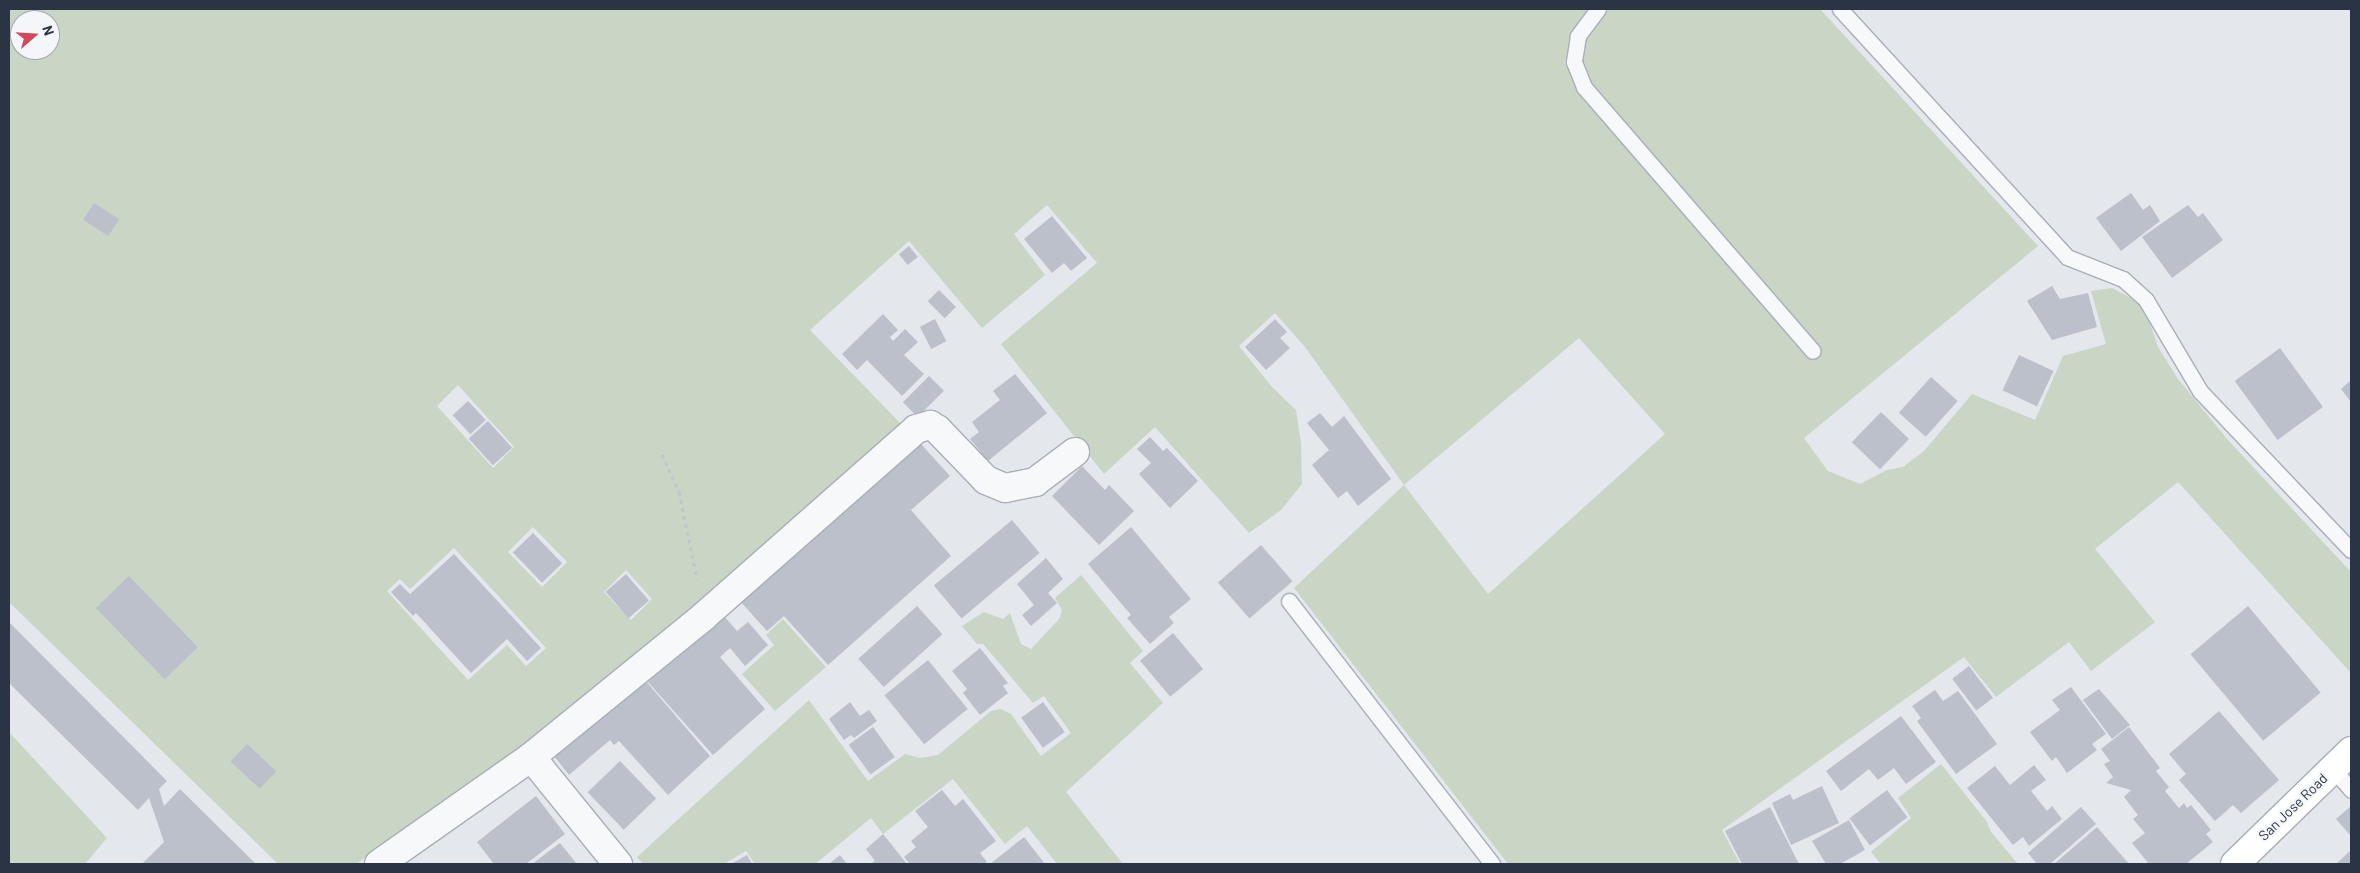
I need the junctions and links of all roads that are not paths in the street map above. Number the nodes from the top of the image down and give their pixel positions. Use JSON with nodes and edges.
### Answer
{"nodes":[{"id":1,"x":1598,"y":9,"type":"edge"},
{"id":2,"x":1840,"y":9,"type":"edge"},
{"id":3,"x":1813,"y":351,"type":"dead end"},
{"id":4,"x":1075,"y":452,"type":"dead end"},
{"id":5,"x":2351,"y":550,"type":"edge"},
{"id":6,"x":1289,"y":602,"type":"dead end"},
{"id":7,"x":532,"y":757,"type":"junction"},
{"id":8,"x":2342,"y":760,"type":"edge"},
{"id":9,"x":2351,"y":790,"type":"edge"},
{"id":10,"x":379,"y":864,"type":"edge"},
{"id":11,"x":618,"y":864,"type":"edge"},
{"id":12,"x":1492,"y":864,"type":"edge"},
{"id":13,"x":2235,"y":864,"type":"edge"}],
"edges":[{"from":1,"to":3,"type":"lane"},
{"from":2,"to":5,"type":"lane"},
{"from":4,"to":7,"type":"street"},
{"from":6,"to":12,"type":"lane"},
{"from":7,"to":10,"type":"street"},
{"from":7,"to":11,"type":"street"},
{"from":8,"to":9,"type":"lane"},
{"from":8,"to":13,"type":"street","name":"San Jose Road"}]}
